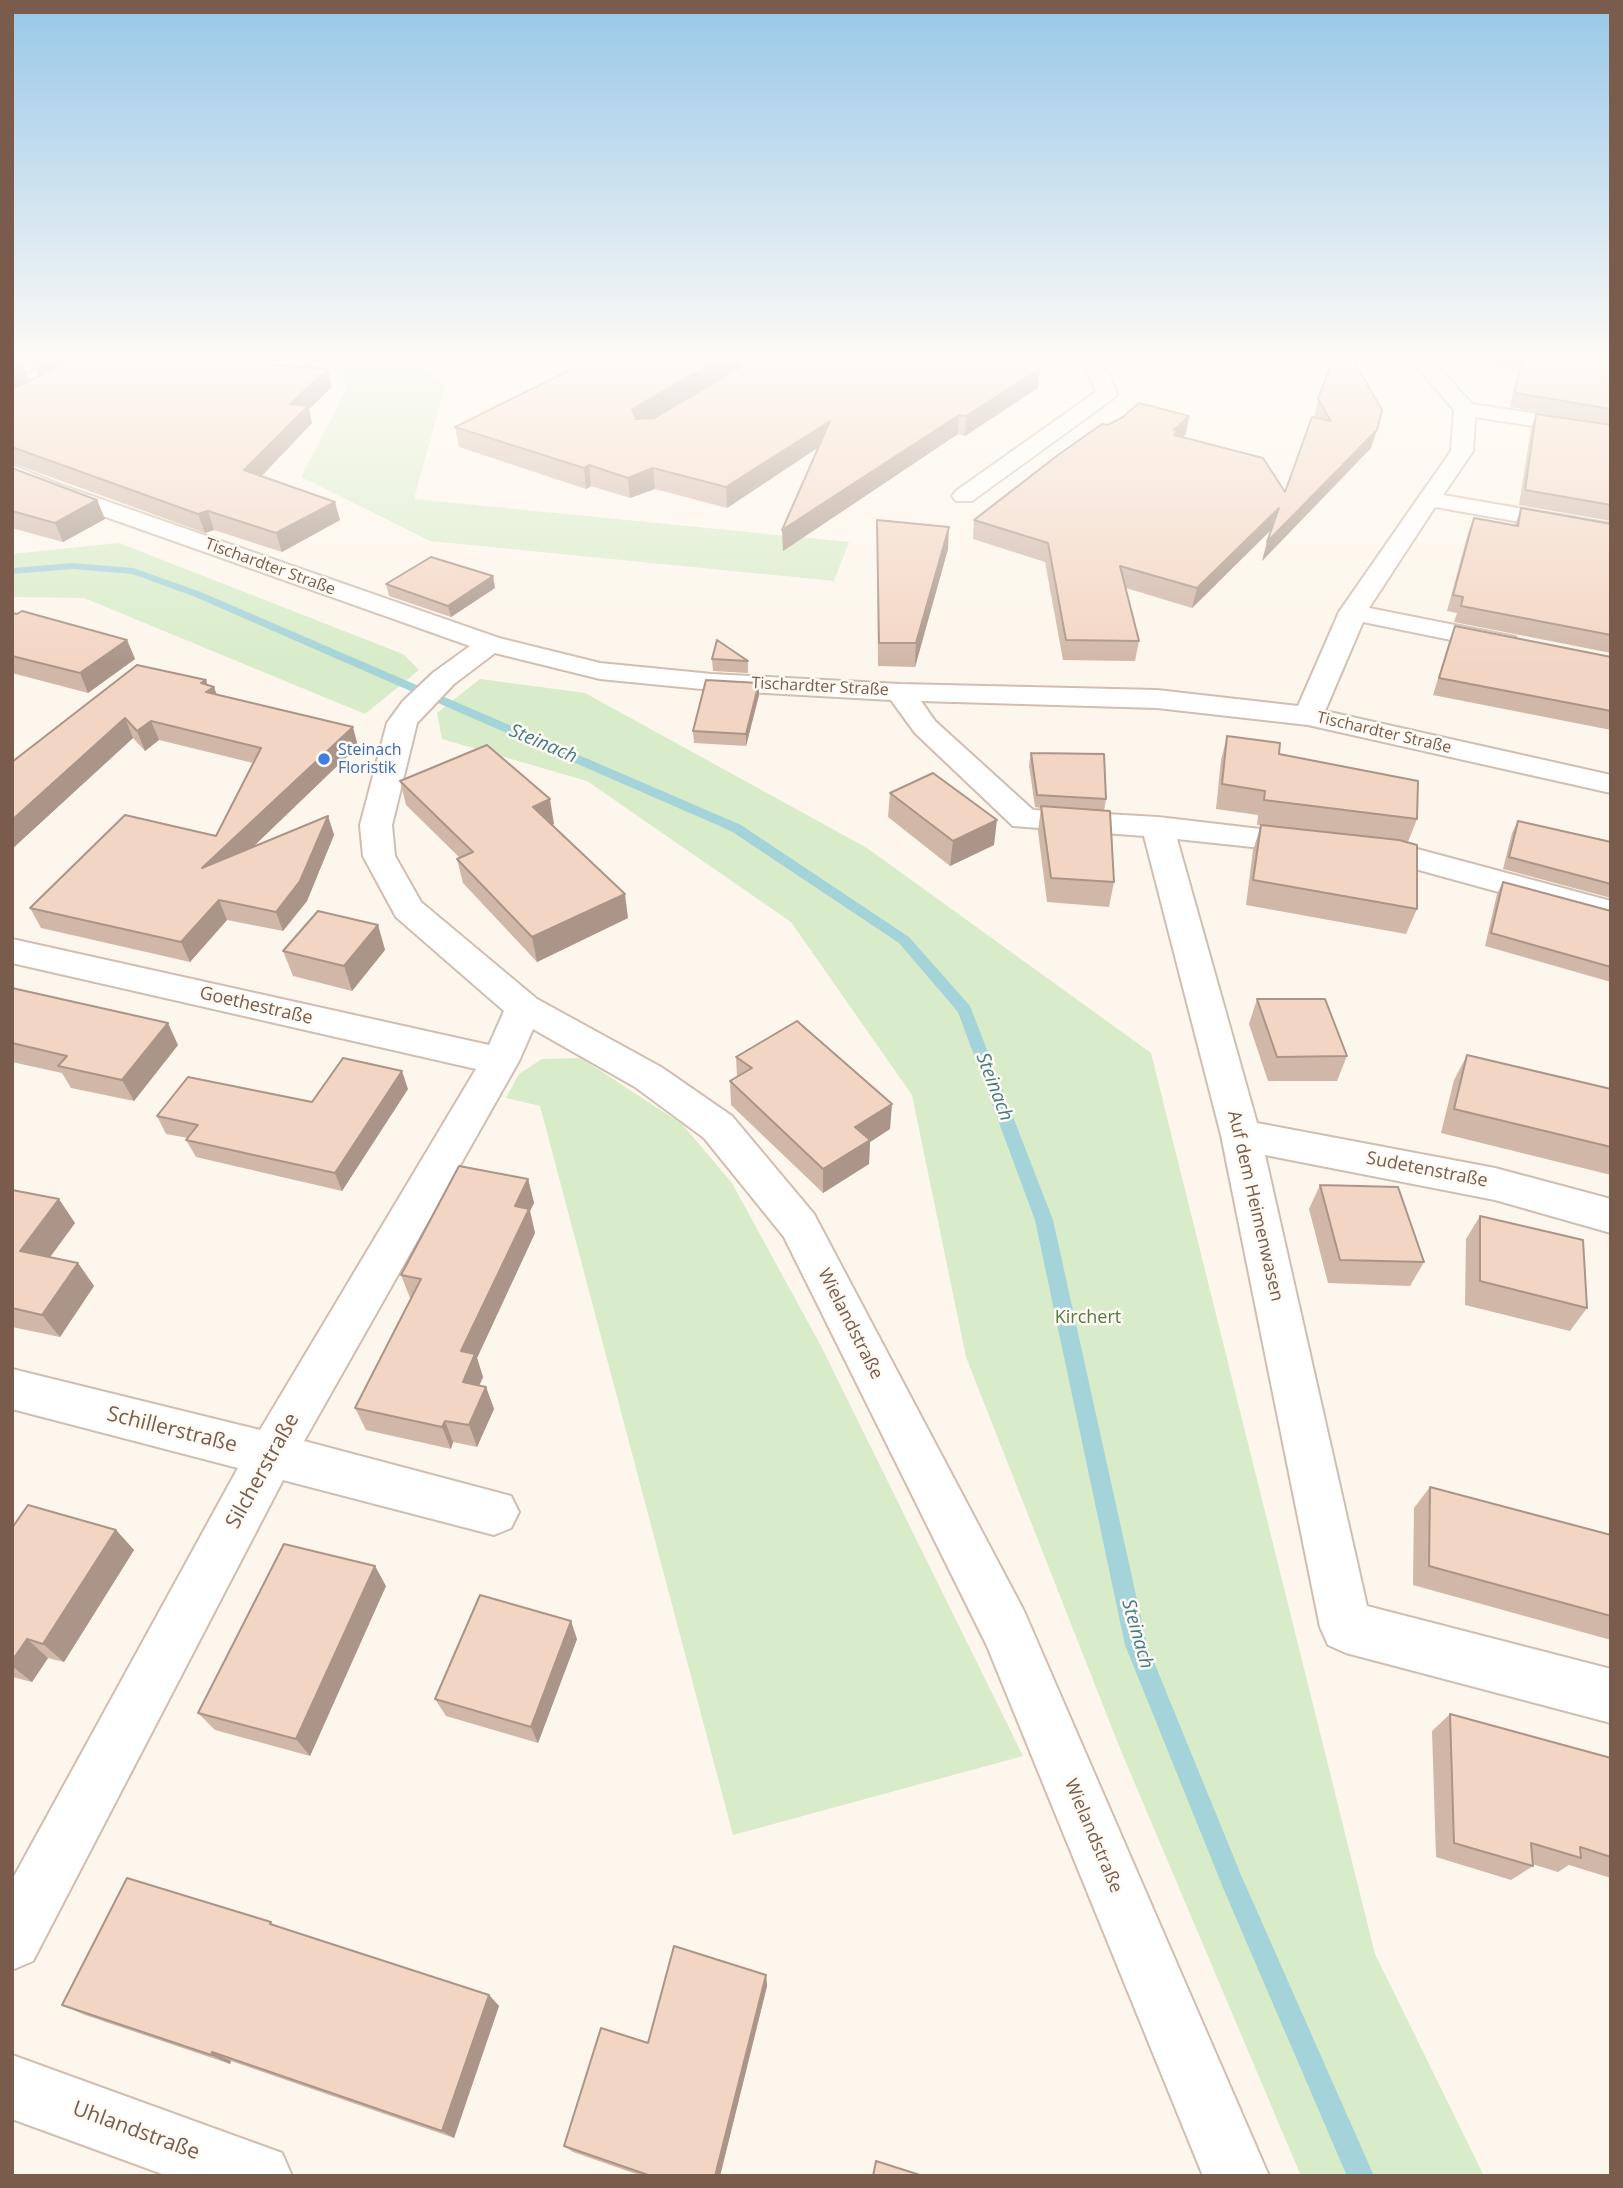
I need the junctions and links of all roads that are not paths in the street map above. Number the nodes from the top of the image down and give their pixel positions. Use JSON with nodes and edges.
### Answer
{"nodes":[{"id":1,"x":1013,"y":461,"type":"edge"},
{"id":2,"x":1455,"y":461,"type":"edge"},
{"id":3,"x":12,"y":472,"type":"edge"},
{"id":4,"x":964,"y":496,"type":"dead end"},
{"id":5,"x":1427,"y":499,"type":"junction"},
{"id":6,"x":1611,"y":531,"type":"edge"},
{"id":7,"x":1352,"y":612,"type":"junction"},
{"id":8,"x":490,"y":643,"type":"junction"},
{"id":9,"x":1529,"y":648,"type":"edge"},
{"id":10,"x":900,"y":692,"type":"junction"},
{"id":11,"x":1308,"y":716,"type":"junction"},
{"id":12,"x":1611,"y":784,"type":"edge"},
{"id":13,"x":1158,"y":827,"type":"junction"},
{"id":14,"x":1611,"y":912,"type":"edge"},
{"id":15,"x":12,"y":951,"type":"edge"},
{"id":16,"x":523,"y":1008,"type":"junction"},
{"id":17,"x":500,"y":1061,"type":"junction"},
{"id":18,"x":1241,"y":1135,"type":"junction"},
{"id":19,"x":1611,"y":1216,"type":"edge"},
{"id":20,"x":12,"y":1389,"type":"edge"},
{"id":21,"x":271,"y":1455,"type":"junction"},
{"id":22,"x":494,"y":1512,"type":"dead end"},
{"id":23,"x":1611,"y":1696,"type":"edge"},
{"id":24,"x":12,"y":1940,"type":"edge"},
{"id":25,"x":12,"y":2087,"type":"edge"},
{"id":26,"x":259,"y":2176,"type":"edge"},
{"id":27,"x":1236,"y":2176,"type":"edge"}],
"edges":[{"from":1,"to":4,"type":"street"},
{"from":2,"to":5,"type":"street"},
{"from":3,"to":8,"type":"street","name":"Tischardter Straße"},
{"from":5,"to":6,"type":"street"},
{"from":5,"to":7,"type":"street"},
{"from":7,"to":9,"type":"street"},
{"from":7,"to":11,"type":"street"},
{"from":8,"to":10,"type":"street","name":"Tischardter Straße"},
{"from":8,"to":16,"type":"street","name":"Wielandstraße"},
{"from":10,"to":11,"type":"street","name":"Tischardter Straße"},
{"from":10,"to":13,"type":"street"},
{"from":11,"to":12,"type":"street","name":"Tischardter Straße"},
{"from":13,"to":14,"type":"street"},
{"from":13,"to":18,"type":"street","name":"Auf dem Heimenwasen"},
{"from":15,"to":17,"type":"street","name":"Goethestraße"},
{"from":16,"to":17,"type":"street","name":"Silcherstraße"},
{"from":16,"to":27,"type":"street","name":"Wielandstraße"},
{"from":17,"to":21,"type":"street","name":"Silcherstraße"},
{"from":18,"to":19,"type":"street","name":"Sudetenstraße"},
{"from":18,"to":23,"type":"street","name":"Auf dem Heimenwasen"},
{"from":20,"to":21,"type":"street","name":"Schillerstraße"},
{"from":21,"to":22,"type":"street","name":"Schillerstraße"},
{"from":21,"to":24,"type":"street","name":"Silcherstraße"},
{"from":25,"to":26,"type":"street","name":"Uhlandstraße"}]}
